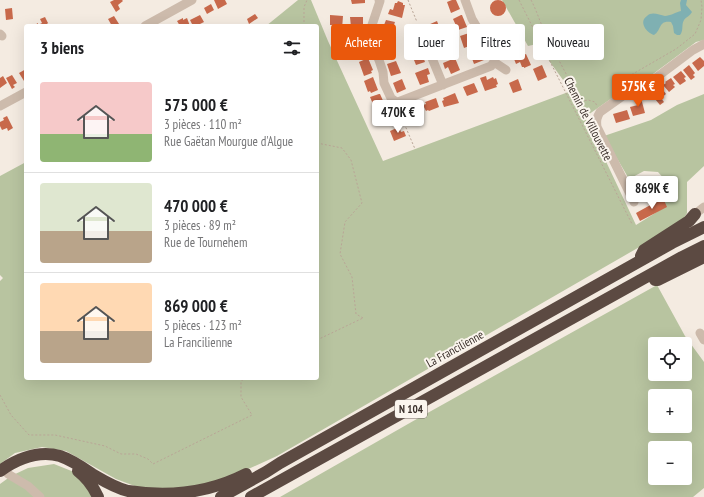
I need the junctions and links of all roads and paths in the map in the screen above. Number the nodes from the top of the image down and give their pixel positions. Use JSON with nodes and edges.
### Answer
{"nodes":[{"id":1,"x":192,"y":0,"type":"edge"},
{"id":2,"x":307,"y":0,"type":"edge"},
{"id":3,"x":380,"y":0,"type":"edge"},
{"id":4,"x":408,"y":0,"type":"edge"},
{"id":5,"x":464,"y":0,"type":"edge"},
{"id":6,"x":519,"y":0,"type":"edge"},
{"id":7,"x":531,"y":0,"type":"edge"},
{"id":8,"x":701,"y":0,"type":"edge"},
{"id":9,"x":149,"y":24,"type":"edge"},
{"id":10,"x":304,"y":24,"type":"edge"},
{"id":11,"x":418,"y":24,"type":"edge"},
{"id":12,"x":704,"y":44,"type":"edge"},
{"id":13,"x":433,"y":60,"type":"edge"},
{"id":14,"x":494,"y":62,"type":"junction"},
{"id":15,"x":506,"y":70,"type":"dead end"},
{"id":16,"x":443,"y":85,"type":"junction"},
{"id":17,"x":24,"y":93,"type":"edge"},
{"id":18,"x":624,"y":94,"type":"junction"},
{"id":19,"x":396,"y":102,"type":"junction"},
{"id":20,"x":0,"y":106,"type":"edge"},
{"id":21,"x":600,"y":112,"type":"junction"},
{"id":22,"x":319,"y":143,"type":"edge"},
{"id":23,"x":415,"y":149,"type":"dead end"},
{"id":24,"x":634,"y":202,"type":"dead end"},
{"id":25,"x":700,"y":210,"type":"edge"},
{"id":26,"x":632,"y":224,"type":"dead end"},
{"id":27,"x":704,"y":227,"type":"edge"},
{"id":28,"x":704,"y":246,"type":"edge"},
{"id":29,"x":704,"y":257,"type":"edge"},
{"id":30,"x":636,"y":264,"type":"junction"},
{"id":31,"x":638,"y":282,"type":"junction"},
{"id":32,"x":319,"y":339,"type":"edge"},
{"id":33,"x":242,"y":380,"type":"edge"},
{"id":34,"x":0,"y":395,"type":"edge"},
{"id":35,"x":280,"y":463,"type":"junction"},
{"id":36,"x":3,"y":475,"type":"edge"},
{"id":37,"x":256,"y":495,"type":"edge"},
{"id":38,"x":40,"y":497,"type":"edge"},
{"id":39,"x":98,"y":497,"type":"edge"},
{"id":40,"x":221,"y":497,"type":"edge"}],
"edges":[{"from":1,"to":9,"type":"street"},
{"from":2,"to":10,"type":"path"},
{"from":3,"to":19,"type":"street"},
{"from":4,"to":11,"type":"path"},
{"from":5,"to":14,"type":"street"},
{"from":6,"to":26,"type":"path","name":"Chemin de Villouvette"},
{"from":7,"to":21,"type":"path"},
{"from":8,"to":18,"type":"path"},
{"from":12,"to":18,"type":"street"},
{"from":13,"to":16,"type":"street"},
{"from":14,"to":15,"type":"street"},
{"from":14,"to":16,"type":"street"},
{"from":16,"to":19,"type":"street"},
{"from":17,"to":20,"type":"street"},
{"from":18,"to":21,"type":"street"},
{"from":19,"to":23,"type":"path"},
{"from":21,"to":24,"type":"street"},
{"from":22,"to":32,"type":"path"},
{"from":25,"to":30,"type":"highway"},
{"from":27,"to":30,"type":"highway","name":"La Francilienne","number":"N 104"},
{"from":28,"to":31,"type":"highway","number":"N 104"},
{"from":29,"to":31,"type":"highway"},
{"from":30,"to":35,"type":"highway","name":"La Francilienne","number":"N 104"},
{"from":31,"to":37,"type":"highway","number":"N 104"},
{"from":33,"to":34,"type":"path"},
{"from":35,"to":36,"type":"highway"},
{"from":35,"to":40,"type":"highway","name":"La Francilienne","number":"N 104"},
{"from":36,"to":38,"type":"street"},
{"from":36,"to":39,"type":"highway"}]}
